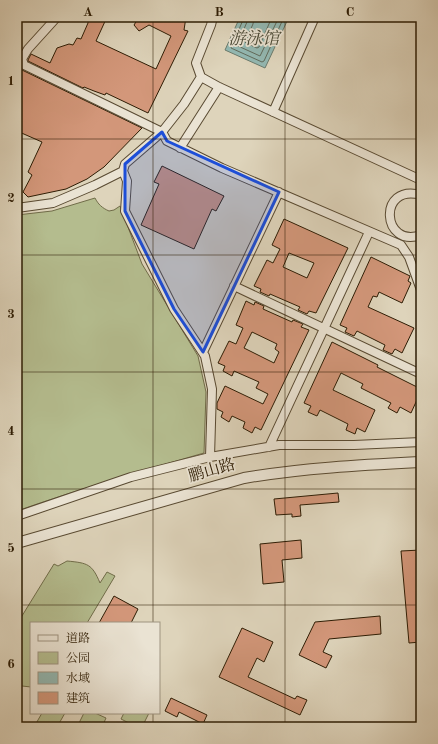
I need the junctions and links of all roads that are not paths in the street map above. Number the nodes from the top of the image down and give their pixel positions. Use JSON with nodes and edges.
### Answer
{"nodes":[{"id":1,"x":58,"y":17,"type":"edge"},
{"id":2,"x":213,"y":17,"type":"edge"},
{"id":3,"x":315,"y":17,"type":"edge"},
{"id":4,"x":19,"y":61,"type":"edge"},
{"id":5,"x":201,"y":77,"type":"junction"},
{"id":6,"x":219,"y":87,"type":"junction"},
{"id":7,"x":273,"y":112,"type":"junction"},
{"id":8,"x":162,"y":132,"type":"junction"},
{"id":9,"x":180,"y":148,"type":"junction"},
{"id":10,"x":122,"y":171,"type":"junction"},
{"id":11,"x":421,"y":180,"type":"edge"},
{"id":12,"x":279,"y":192,"type":"junction"},
{"id":13,"x":421,"y":195,"type":"edge"},
{"id":14,"x":17,"y":208,"type":"edge"},
{"id":15,"x":369,"y":232,"type":"junction"},
{"id":16,"x":421,"y":235,"type":"edge"},
{"id":17,"x":406,"y":236,"type":"junction"},
{"id":18,"x":401,"y":245,"type":"junction"},
{"id":19,"x":234,"y":286,"type":"junction"},
{"id":20,"x":421,"y":290,"type":"edge"},
{"id":21,"x":324,"y":328,"type":"junction"},
{"id":22,"x":203,"y":352,"type":"junction"},
{"id":23,"x":421,"y":374,"type":"edge"},
{"id":24,"x":421,"y":442,"type":"edge"},
{"id":25,"x":269,"y":447,"type":"junction"},
{"id":26,"x":210,"y":457,"type":"junction"},
{"id":27,"x":421,"y":462,"type":"edge"},
{"id":28,"x":17,"y":516,"type":"edge"},
{"id":29,"x":17,"y":543,"type":"edge"}],
"edges":[{"from":1,"to":4,"type":"street"},
{"from":2,"to":5,"type":"street"},
{"from":3,"to":7,"type":"street"},
{"from":4,"to":8,"type":"street"},
{"from":5,"to":6,"type":"street"},
{"from":5,"to":8,"type":"street"},
{"from":6,"to":7,"type":"street"},
{"from":6,"to":9,"type":"street"},
{"from":7,"to":11,"type":"street"},
{"from":8,"to":9,"type":"street"},
{"from":8,"to":10,"type":"street"},
{"from":9,"to":12,"type":"street"},
{"from":10,"to":14,"type":"street"},
{"from":10,"to":22,"type":"street"},
{"from":12,"to":15,"type":"street"},
{"from":12,"to":19,"type":"street"},
{"from":13,"to":17,"type":"street"},
{"from":15,"to":18,"type":"street"},
{"from":15,"to":21,"type":"street"},
{"from":16,"to":17,"type":"street"},
{"from":17,"to":18,"type":"street"},
{"from":18,"to":20,"type":"street"},
{"from":19,"to":21,"type":"street"},
{"from":19,"to":22,"type":"street"},
{"from":21,"to":23,"type":"street"},
{"from":21,"to":25,"type":"street"},
{"from":22,"to":26,"type":"street"},
{"from":24,"to":25,"type":"street"},
{"from":25,"to":26,"type":"street"},
{"from":26,"to":28,"type":"street"},
{"from":27,"to":29,"type":"street","name":"鹏山路"}]}
